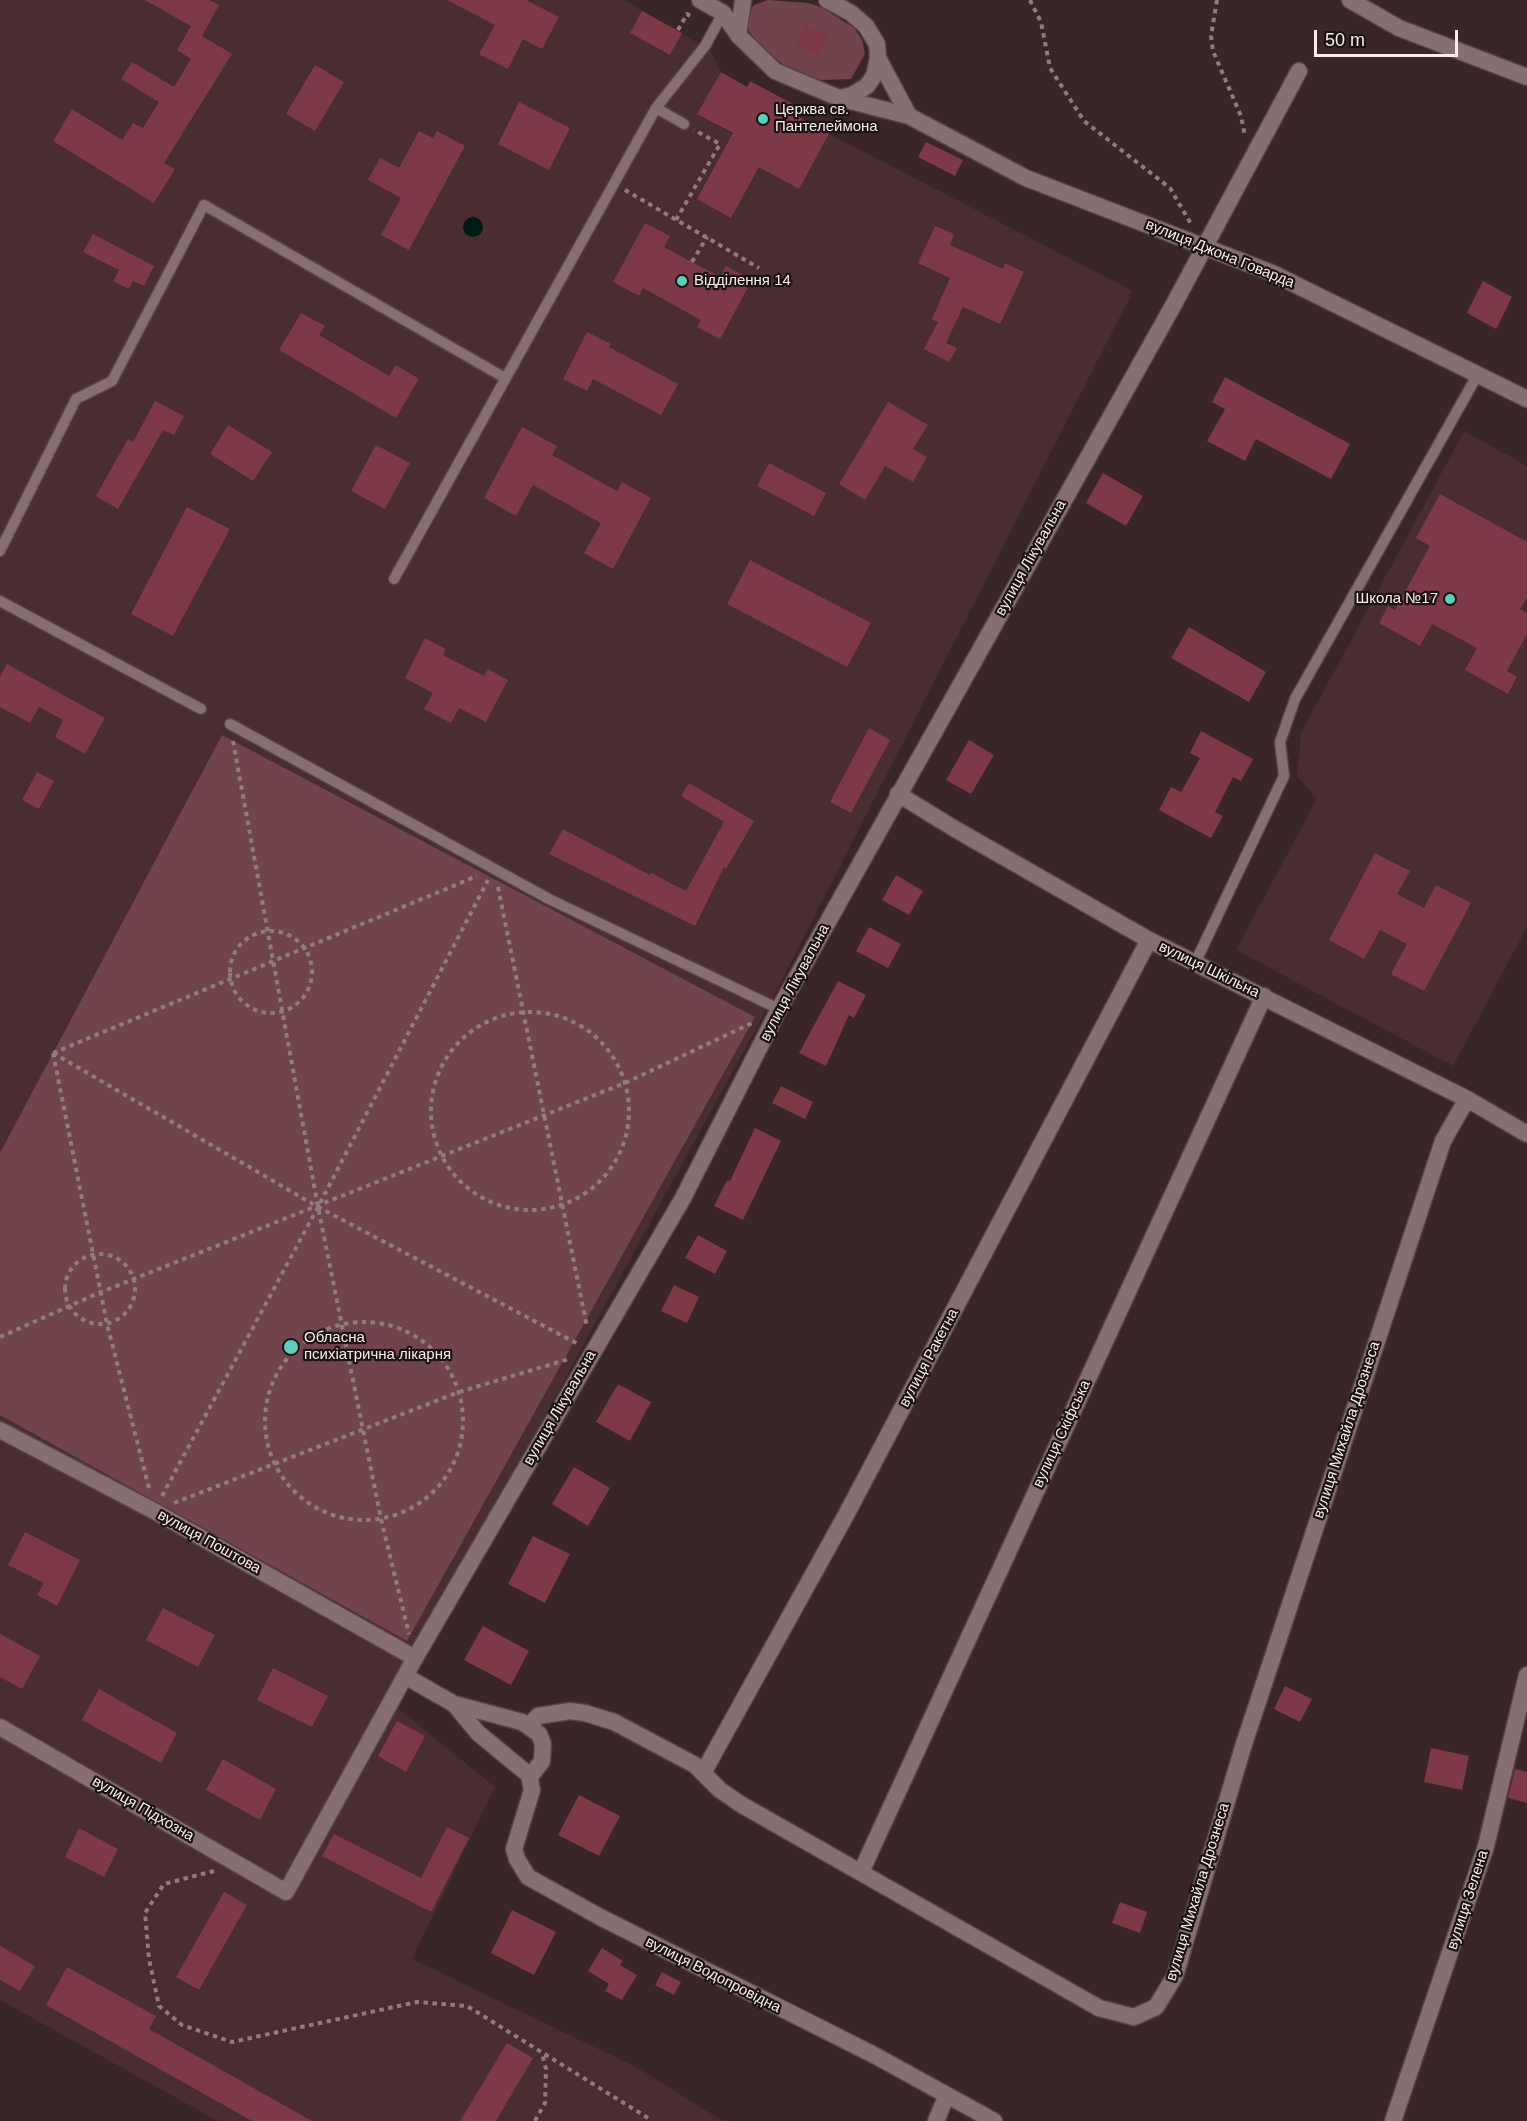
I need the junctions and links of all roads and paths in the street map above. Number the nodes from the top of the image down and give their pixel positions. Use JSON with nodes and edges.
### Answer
{"nodes":[{"id":1,"x":700,"y":0,"type":"edge"},
{"id":2,"x":827,"y":0,"type":"edge"},
{"id":3,"x":1030,"y":0,"type":"edge"},
{"id":4,"x":1217,"y":0,"type":"edge"},
{"id":5,"x":1350,"y":0,"type":"edge"},
{"id":6,"x":735,"y":4,"type":"edge"},
{"id":7,"x":678,"y":30,"type":"dead end"},
{"id":8,"x":714,"y":30,"type":"junction"},
{"id":9,"x":738,"y":35,"type":"junction"},
{"id":10,"x":878,"y":58,"type":"junction"},
{"id":11,"x":1299,"y":71,"type":"dead end"},
{"id":12,"x":1527,"y":77,"type":"edge"},
{"id":13,"x":839,"y":98,"type":"junction"},
{"id":14,"x":656,"y":108,"type":"junction"},
{"id":15,"x":909,"y":116,"type":"junction"},
{"id":16,"x":684,"y":124,"type":"joint"},
{"id":17,"x":1245,"y":140,"type":"dead end"},
{"id":18,"x":614,"y":183,"type":"junction"},
{"id":19,"x":676,"y":220,"type":"junction"},
{"id":20,"x":707,"y":237,"type":"junction"},
{"id":21,"x":1205,"y":248,"type":"junction"},
{"id":22,"x":692,"y":262,"type":"dead end"},
{"id":23,"x":759,"y":268,"type":"dead end"},
{"id":24,"x":1478,"y":374,"type":"junction"},
{"id":25,"x":505,"y":378,"type":"junction"},
{"id":26,"x":1527,"y":399,"type":"edge"},
{"id":27,"x":0,"y":551,"type":"edge"},
{"id":28,"x":394,"y":579,"type":"dead end"},
{"id":29,"x":0,"y":601,"type":"edge"},
{"id":30,"x":201,"y":709,"type":"dead end"},
{"id":31,"x":230,"y":724,"type":"joint"},
{"id":32,"x":898,"y":794,"type":"junction"},
{"id":33,"x":494,"y":869,"type":"junction"},
{"id":34,"x":268,"y":932,"type":"junction"},
{"id":35,"x":1149,"y":940,"type":"junction"},
{"id":36,"x":304,"y":948,"type":"junction"},
{"id":37,"x":273,"y":961,"type":"junction"},
{"id":38,"x":1195,"y":963,"type":"junction"},
{"id":39,"x":231,"y":979,"type":"junction"},
{"id":40,"x":1264,"y":996,"type":"junction"},
{"id":41,"x":779,"y":1009,"type":"junction"},
{"id":42,"x":282,"y":1012,"type":"junction"},
{"id":43,"x":524,"y":1013,"type":"junction"},
{"id":44,"x":53,"y":1053,"type":"junction"},
{"id":45,"x":625,"y":1083,"type":"junction"},
{"id":46,"x":1467,"y":1099,"type":"junction"},
{"id":47,"x":546,"y":1116,"type":"junction"},
{"id":48,"x":1527,"y":1134,"type":"edge"},
{"id":49,"x":443,"y":1158,"type":"junction"},
{"id":50,"x":564,"y":1204,"type":"junction"},
{"id":51,"x":318,"y":1207,"type":"junction"},
{"id":52,"x":94,"y":1254,"type":"junction"},
{"id":53,"x":134,"y":1278,"type":"junction"},
{"id":54,"x":101,"y":1292,"type":"junction"},
{"id":55,"x":69,"y":1306,"type":"junction"},
{"id":56,"x":107,"y":1324,"type":"junction"},
{"id":57,"x":342,"y":1325,"type":"junction"},
{"id":58,"x":0,"y":1337,"type":"edge"},
{"id":59,"x":592,"y":1352,"type":"junction"},
{"id":60,"x":459,"y":1392,"type":"junction"},
{"id":61,"x":363,"y":1429,"type":"junction"},
{"id":62,"x":0,"y":1430,"type":"edge"},
{"id":63,"x":274,"y":1463,"type":"junction"},
{"id":64,"x":154,"y":1511,"type":"junction"},
{"id":65,"x":381,"y":1519,"type":"junction"},
{"id":66,"x":415,"y":1658,"type":"junction"},
{"id":67,"x":1527,"y":1675,"type":"edge"},
{"id":68,"x":405,"y":1676,"type":"junction"},
{"id":69,"x":454,"y":1704,"type":"junction"},
{"id":70,"x":530,"y":1725,"type":"junction"},
{"id":71,"x":0,"y":1727,"type":"edge"},
{"id":72,"x":704,"y":1773,"type":"junction"},
{"id":73,"x":530,"y":1777,"type":"junction"},
{"id":74,"x":222,"y":1868,"type":"dead end"},
{"id":75,"x":861,"y":1872,"type":"junction"},
{"id":76,"x":286,"y":1892,"type":"joint"},
{"id":77,"x":542,"y":2053,"type":"junction"},
{"id":78,"x":947,"y":2095,"type":"junction"},
{"id":79,"x":648,"y":2118,"type":"dead end"},
{"id":80,"x":536,"y":2121,"type":"edge"},
{"id":81,"x":936,"y":2121,"type":"edge"},
{"id":82,"x":994,"y":2121,"type":"edge"},
{"id":83,"x":1393,"y":2121,"type":"edge"}],
"edges":[{"from":1,"to":6,"type":"street","name":"вулиця Джона Говарда"},
{"from":2,"to":10,"type":"street"},
{"from":3,"to":21,"type":"path"},
{"from":4,"to":17,"type":"path"},
{"from":5,"to":12,"type":"street"},
{"from":6,"to":8,"type":"lane"},
{"from":6,"to":9,"type":"street","name":"вулиця Джона Говарда"},
{"from":6,"to":9,"type":"street"},
{"from":7,"to":8,"type":"path"},
{"from":8,"to":14,"type":"lane"},
{"from":9,"to":13,"type":"street","name":"вулиця Джона Говарда"},
{"from":10,"to":13,"type":"street"},
{"from":10,"to":15,"type":"street"},
{"from":11,"to":21,"type":"street","name":"вулиця Лікувальна"},
{"from":13,"to":15,"type":"street","name":"вулиця Джона Говарда"},
{"from":14,"to":16,"type":"lane"},
{"from":14,"to":18,"type":"lane"},
{"from":15,"to":21,"type":"street","name":"вулиця Джона Говарда"},
{"from":16,"to":19,"type":"path"},
{"from":18,"to":19,"type":"path"},
{"from":18,"to":25,"type":"lane"},
{"from":19,"to":20,"type":"path"},
{"from":20,"to":22,"type":"path"},
{"from":20,"to":23,"type":"path"},
{"from":21,"to":24,"type":"street","name":"вулиця Джона Говарда"},
{"from":21,"to":32,"type":"street","name":"вулиця Лікувальна"},
{"from":24,"to":26,"type":"street","name":"вулиця Джона Говарда"},
{"from":24,"to":38,"type":"lane"},
{"from":25,"to":27,"type":"lane"},
{"from":25,"to":28,"type":"lane"},
{"from":29,"to":30,"type":"lane"},
{"from":31,"to":33,"type":"lane"},
{"from":31,"to":34,"type":"path"},
{"from":32,"to":35,"type":"street","name":"вулиця Шкільна"},
{"from":32,"to":41,"type":"street","name":"вулиця Лікувальна"},
{"from":33,"to":36,"type":"path"},
{"from":33,"to":41,"type":"lane"},
{"from":33,"to":43,"type":"path"},
{"from":33,"to":51,"type":"path"},
{"from":34,"to":36,"type":"path"},
{"from":34,"to":37,"type":"path"},
{"from":34,"to":39,"type":"path"},
{"from":35,"to":38,"type":"street","name":"вулиця Шкільна"},
{"from":35,"to":72,"type":"street","name":"вулиця Ракетна"},
{"from":36,"to":37,"type":"path"},
{"from":36,"to":42,"type":"path"},
{"from":37,"to":39,"type":"path"},
{"from":37,"to":42,"type":"path"},
{"from":38,"to":40,"type":"street","name":"вулиця Шкільна"},
{"from":39,"to":42,"type":"path"},
{"from":39,"to":44,"type":"path"},
{"from":40,"to":46,"type":"street","name":"вулиця Шкільна"},
{"from":40,"to":75,"type":"street","name":"вулиця Скіфська"},
{"from":41,"to":45,"type":"path"},
{"from":41,"to":59,"type":"street","name":"вулиця Лікувальна"},
{"from":42,"to":51,"type":"path"},
{"from":43,"to":45,"type":"path"},
{"from":43,"to":47,"type":"path"},
{"from":43,"to":49,"type":"path"},
{"from":44,"to":51,"type":"path"},
{"from":44,"to":52,"type":"path"},
{"from":45,"to":47,"type":"path"},
{"from":45,"to":50,"type":"path"},
{"from":46,"to":48,"type":"street","name":"вулиця Шкільна"},
{"from":46,"to":75,"type":"street","name":"вулиця Михайла Дрознеса"},
{"from":47,"to":49,"type":"path"},
{"from":47,"to":50,"type":"path"},
{"from":49,"to":50,"type":"path"},
{"from":49,"to":51,"type":"path"},
{"from":50,"to":59,"type":"path"},
{"from":51,"to":53,"type":"path"},
{"from":51,"to":57,"type":"path"},
{"from":51,"to":59,"type":"path"},
{"from":51,"to":64,"type":"path"},
{"from":52,"to":53,"type":"path"},
{"from":52,"to":54,"type":"path"},
{"from":52,"to":55,"type":"path"},
{"from":53,"to":54,"type":"path"},
{"from":53,"to":56,"type":"path"},
{"from":54,"to":55,"type":"path"},
{"from":54,"to":56,"type":"path"},
{"from":55,"to":56,"type":"path"},
{"from":55,"to":58,"type":"path"},
{"from":56,"to":64,"type":"path"},
{"from":57,"to":60,"type":"path"},
{"from":57,"to":61,"type":"path"},
{"from":57,"to":63,"type":"path"},
{"from":59,"to":60,"type":"path"},
{"from":59,"to":66,"type":"street","name":"вулиця Лікувальна"},
{"from":60,"to":61,"type":"path"},
{"from":60,"to":65,"type":"path"},
{"from":61,"to":63,"type":"path"},
{"from":61,"to":65,"type":"path"},
{"from":62,"to":64,"type":"street","name":"вулиця Поштова"},
{"from":63,"to":64,"type":"path"},
{"from":63,"to":65,"type":"path"},
{"from":64,"to":66,"type":"street","name":"вулиця Поштова"},
{"from":65,"to":66,"type":"path"},
{"from":66,"to":68,"type":"street","name":"вулиця Лікувальна"},
{"from":67,"to":83,"type":"street","name":"вулиця Зелена"},
{"from":68,"to":69,"type":"street"},
{"from":68,"to":76,"type":"street","name":"вулиця Лікувальна"},
{"from":69,"to":70,"type":"street"},
{"from":69,"to":73,"type":"street"},
{"from":70,"to":72,"type":"street","name":"вулиця Михайла Дрознеса"},
{"from":70,"to":73,"type":"street","name":"вулиця Водопровідна"},
{"from":71,"to":76,"type":"street","name":"вулиця Підхозна"},
{"from":72,"to":75,"type":"street","name":"вулиця Михайла Дрознеса"},
{"from":73,"to":78,"type":"street","name":"вулиця Водопровідна"},
{"from":74,"to":77,"type":"path"},
{"from":77,"to":79,"type":"path"},
{"from":77,"to":80,"type":"path"},
{"from":78,"to":81,"type":"street"},
{"from":78,"to":82,"type":"street","name":"вулиця Водопровідна"}]}
